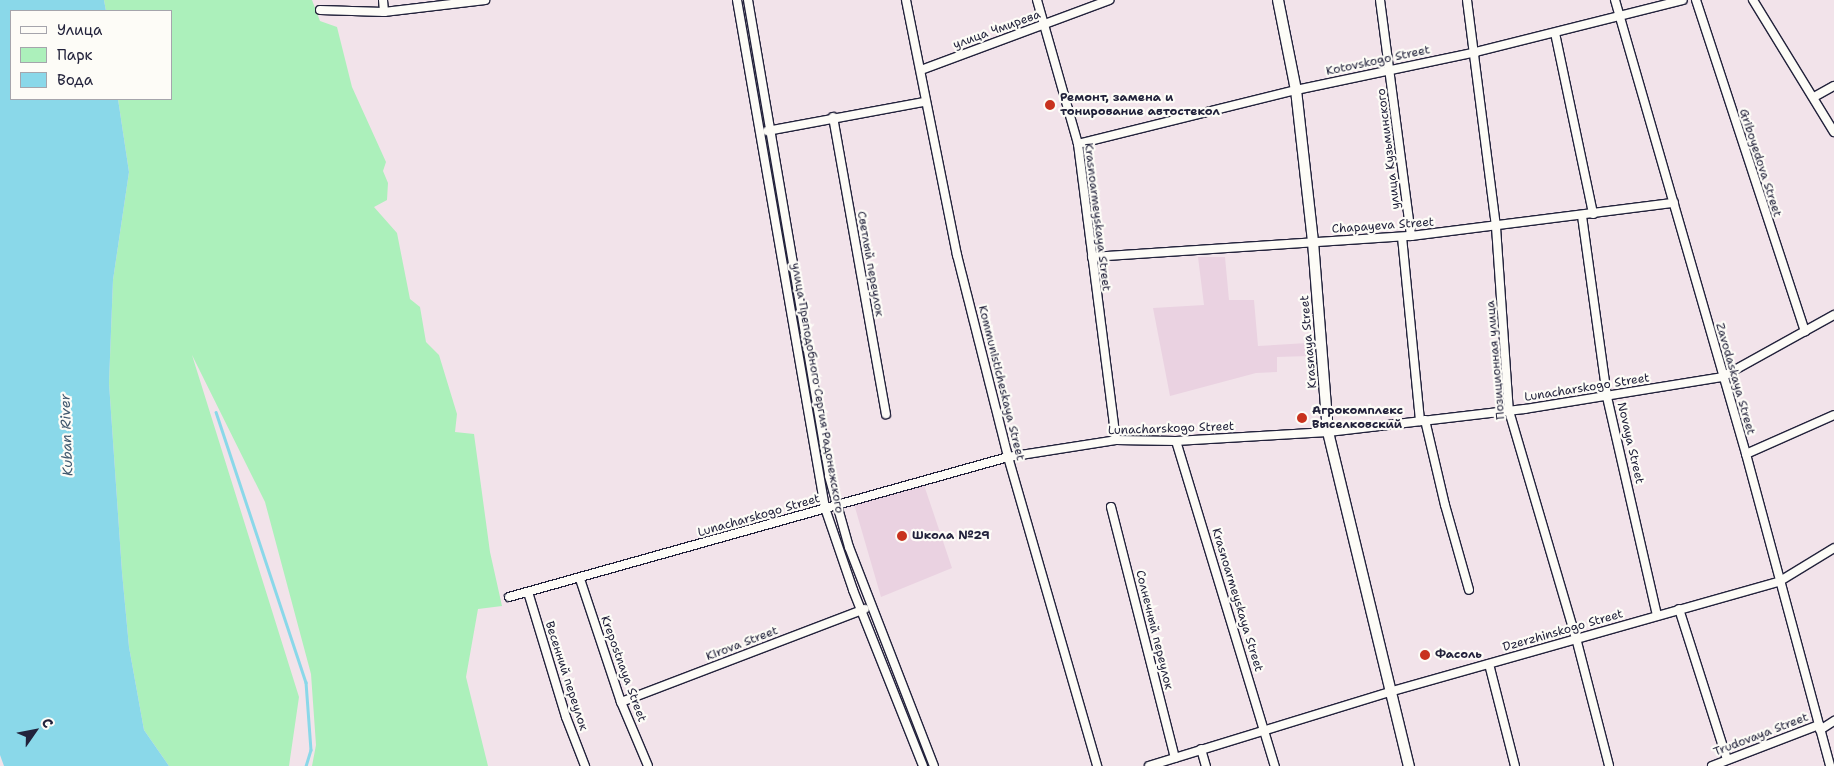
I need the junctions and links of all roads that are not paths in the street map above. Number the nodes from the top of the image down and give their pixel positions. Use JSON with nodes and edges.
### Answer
{"nodes":[{"id":1,"x":383,"y":0,"type":"edge"},
{"id":2,"x":486,"y":0,"type":"edge"},
{"id":3,"x":736,"y":0,"type":"edge"},
{"id":4,"x":748,"y":0,"type":"edge"},
{"id":5,"x":906,"y":0,"type":"edge"},
{"id":6,"x":1036,"y":0,"type":"edge"},
{"id":7,"x":1109,"y":0,"type":"edge"},
{"id":8,"x":1278,"y":0,"type":"edge"},
{"id":9,"x":1380,"y":0,"type":"edge"},
{"id":10,"x":1468,"y":0,"type":"edge"},
{"id":11,"x":1615,"y":0,"type":"edge"},
{"id":12,"x":1683,"y":0,"type":"edge"},
{"id":13,"x":1696,"y":0,"type":"edge"},
{"id":14,"x":1753,"y":0,"type":"edge"},
{"id":15,"x":469,"y":1,"type":"edge"},
{"id":16,"x":320,"y":10,"type":"dead end"},
{"id":17,"x":384,"y":12,"type":"junction"},
{"id":18,"x":1619,"y":16,"type":"junction"},
{"id":19,"x":1044,"y":24,"type":"junction"},
{"id":20,"x":1555,"y":33,"type":"junction"},
{"id":21,"x":1476,"y":52,"type":"junction"},
{"id":22,"x":1391,"y":69,"type":"junction"},
{"id":23,"x":921,"y":70,"type":"junction"},
{"id":24,"x":1834,"y":86,"type":"edge"},
{"id":25,"x":1296,"y":90,"type":"junction"},
{"id":26,"x":1814,"y":97,"type":"junction"},
{"id":27,"x":924,"y":102,"type":"junction"},
{"id":28,"x":833,"y":117,"type":"junction"},
{"id":29,"x":770,"y":130,"type":"junction"},
{"id":30,"x":760,"y":132,"type":"junction"},
{"id":31,"x":1834,"y":132,"type":"edge"},
{"id":32,"x":1078,"y":144,"type":"junction"},
{"id":33,"x":1674,"y":202,"type":"junction"},
{"id":34,"x":1593,"y":214,"type":"junction"},
{"id":35,"x":1582,"y":216,"type":"junction"},
{"id":36,"x":1496,"y":227,"type":"junction"},
{"id":37,"x":1406,"y":236,"type":"junction"},
{"id":38,"x":1313,"y":242,"type":"junction"},
{"id":39,"x":1092,"y":257,"type":"junction"},
{"id":40,"x":1834,"y":315,"type":"edge"},
{"id":41,"x":1805,"y":332,"type":"junction"},
{"id":42,"x":1722,"y":377,"type":"junction"},
{"id":43,"x":1607,"y":397,"type":"junction"},
{"id":44,"x":1509,"y":411,"type":"junction"},
{"id":45,"x":886,"y":414,"type":"dead end"},
{"id":46,"x":1834,"y":415,"type":"edge"},
{"id":47,"x":1422,"y":421,"type":"junction"},
{"id":48,"x":1328,"y":432,"type":"junction"},
{"id":49,"x":1116,"y":440,"type":"junction"},
{"id":50,"x":1176,"y":441,"type":"junction"},
{"id":51,"x":1746,"y":454,"type":"junction"},
{"id":52,"x":1008,"y":458,"type":"junction"},
{"id":53,"x":837,"y":505,"type":"junction"},
{"id":54,"x":1111,"y":507,"type":"dead end"},
{"id":55,"x":825,"y":508,"type":"junction"},
{"id":56,"x":1834,"y":548,"type":"edge"},
{"id":57,"x":580,"y":579,"type":"junction"},
{"id":58,"x":1780,"y":581,"type":"junction"},
{"id":59,"x":1469,"y":590,"type":"dead end"},
{"id":60,"x":528,"y":592,"type":"junction"},
{"id":61,"x":509,"y":597,"type":"dead end"},
{"id":62,"x":872,"y":607,"type":"junction"},
{"id":63,"x":1679,"y":609,"type":"junction"},
{"id":64,"x":862,"y":611,"type":"junction"},
{"id":65,"x":1657,"y":615,"type":"junction"},
{"id":66,"x":1576,"y":638,"type":"junction"},
{"id":67,"x":1489,"y":664,"type":"junction"},
{"id":68,"x":1388,"y":692,"type":"junction"},
{"id":69,"x":621,"y":702,"type":"junction"},
{"id":70,"x":1834,"y":721,"type":"edge"},
{"id":71,"x":1819,"y":728,"type":"junction"},
{"id":72,"x":1265,"y":731,"type":"junction"},
{"id":73,"x":1201,"y":749,"type":"junction"},
{"id":74,"x":1175,"y":758,"type":"junction"},
{"id":75,"x":1727,"y":759,"type":"junction"},
{"id":76,"x":585,"y":766,"type":"edge"},
{"id":77,"x":648,"y":766,"type":"edge"},
{"id":78,"x":923,"y":766,"type":"edge"},
{"id":79,"x":934,"y":766,"type":"edge"},
{"id":80,"x":1097,"y":766,"type":"edge"},
{"id":81,"x":1149,"y":766,"type":"edge"},
{"id":82,"x":1206,"y":766,"type":"edge"},
{"id":83,"x":1275,"y":766,"type":"edge"},
{"id":84,"x":1409,"y":766,"type":"edge"},
{"id":85,"x":1516,"y":766,"type":"edge"},
{"id":86,"x":1609,"y":766,"type":"edge"},
{"id":87,"x":1714,"y":766,"type":"edge"},
{"id":88,"x":1830,"y":766,"type":"edge"}],
"edges":[{"from":1,"to":17,"type":"street"},
{"from":2,"to":15,"type":"street"},
{"from":3,"to":30,"type":"street","name":"улица Преподобного Сергия Радонежского"},
{"from":4,"to":29,"type":"street","name":"улица Преподобного Сергия Радонежского"},
{"from":5,"to":23,"type":"street","name":"Kommunisticheskaya Street"},
{"from":6,"to":19,"type":"street","name":"Krasnoarmeyskaya Street"},
{"from":7,"to":19,"type":"street","name":"улица Чмирева"},
{"from":8,"to":25,"type":"main road","name":"Krasnaya Street"},
{"from":9,"to":22,"type":"street","name":"улица Кузьминского"},
{"from":10,"to":21,"type":"street","name":"Позиционная улица"},
{"from":11,"to":18,"type":"street","name":"Zavodaskaya Street"},
{"from":12,"to":18,"type":"street","name":"Kotovskogo Street"},
{"from":13,"to":41,"type":"street","name":"Griboyedova Street"},
{"from":14,"to":26,"type":"street"},
{"from":15,"to":17,"type":"street"},
{"from":16,"to":17,"type":"street"},
{"from":18,"to":20,"type":"street","name":"Kotovskogo Street"},
{"from":18,"to":33,"type":"street","name":"Zavodaskaya Street"},
{"from":19,"to":23,"type":"street","name":"улица Чмирева"},
{"from":19,"to":32,"type":"street","name":"Krasnoarmeyskaya Street"},
{"from":20,"to":21,"type":"street","name":"Kotovskogo Street"},
{"from":20,"to":34,"type":"street"},
{"from":21,"to":22,"type":"street","name":"Kotovskogo Street"},
{"from":21,"to":36,"type":"street","name":"Позиционная улица"},
{"from":22,"to":25,"type":"street","name":"Kotovskogo Street"},
{"from":22,"to":37,"type":"street","name":"улица Кузьминского"},
{"from":23,"to":27,"type":"street","name":"Kommunisticheskaya Street"},
{"from":24,"to":26,"type":"street"},
{"from":25,"to":32,"type":"street","name":"Kotovskogo Street"},
{"from":25,"to":38,"type":"main road","name":"Krasnaya Street"},
{"from":26,"to":31,"type":"street"},
{"from":27,"to":28,"type":"street"},
{"from":27,"to":52,"type":"street","name":"Kommunisticheskaya Street"},
{"from":28,"to":29,"type":"street"},
{"from":28,"to":45,"type":"street","name":"Светлый переулок"},
{"from":29,"to":30,"type":"street"},
{"from":29,"to":53,"type":"street","name":"улица Преподобного Сергия Радонежского"},
{"from":30,"to":55,"type":"street","name":"улица Преподобного Сергия Радонежского"},
{"from":32,"to":39,"type":"street","name":"Krasnoarmeyskaya Street"},
{"from":33,"to":34,"type":"street","name":"Chapayeva Street"},
{"from":33,"to":42,"type":"street","name":"Zavodaskaya Street"},
{"from":34,"to":35,"type":"street","name":"Chapayeva Street"},
{"from":35,"to":36,"type":"street","name":"Chapayeva Street"},
{"from":35,"to":43,"type":"street","name":"Novaya Street"},
{"from":36,"to":37,"type":"street","name":"Chapayeva Street"},
{"from":36,"to":44,"type":"street","name":"Позиционная улица"},
{"from":37,"to":38,"type":"street","name":"Chapayeva Street"},
{"from":37,"to":47,"type":"street","name":"улица Кузьминского"},
{"from":38,"to":39,"type":"street","name":"Chapayeva Street"},
{"from":38,"to":48,"type":"main road","name":"Krasnaya Street"},
{"from":39,"to":49,"type":"street","name":"Krasnoarmeyskaya Street"},
{"from":40,"to":41,"type":"street","name":"Lunacharskogo Street"},
{"from":41,"to":42,"type":"street","name":"Lunacharskogo Street"},
{"from":42,"to":43,"type":"street","name":"Lunacharskogo Street"},
{"from":42,"to":51,"type":"street","name":"Zavodaskaya Street"},
{"from":43,"to":44,"type":"street","name":"Lunacharskogo Street"},
{"from":43,"to":65,"type":"street","name":"Novaya Street"},
{"from":44,"to":47,"type":"street","name":"Lunacharskogo Street"},
{"from":44,"to":66,"type":"street","name":"Позиционная улица"},
{"from":46,"to":51,"type":"street"},
{"from":47,"to":48,"type":"street","name":"Lunacharskogo Street"},
{"from":47,"to":59,"type":"street","name":"улица Кузьминского"},
{"from":48,"to":50,"type":"street","name":"Lunacharskogo Street"},
{"from":48,"to":68,"type":"main road","name":"Krasnaya Street"},
{"from":49,"to":50,"type":"street","name":"Lunacharskogo Street"},
{"from":49,"to":52,"type":"street","name":"Lunacharskogo Street"},
{"from":50,"to":72,"type":"street","name":"Krasnoarmeyskaya Street"},
{"from":51,"to":58,"type":"street","name":"Zavodaskaya Street"},
{"from":52,"to":53,"type":"street","name":"Lunacharskogo Street"},
{"from":52,"to":80,"type":"street","name":"Kommunisticheskaya Street"},
{"from":53,"to":55,"type":"street","name":"Lunacharskogo Street"},
{"from":53,"to":62,"type":"street","name":"улица Преподобного Сергия Радонежского"},
{"from":54,"to":74,"type":"street","name":"Солнечный переулок"},
{"from":55,"to":57,"type":"street","name":"Lunacharskogo Street"},
{"from":55,"to":64,"type":"street","name":"улица Преподобного Сергия Радонежского"},
{"from":56,"to":58,"type":"street","name":"Dzerzhinskogo Street"},
{"from":57,"to":60,"type":"street","name":"Lunacharskogo Street"},
{"from":57,"to":69,"type":"street","name":"Krepostnaya Street"},
{"from":58,"to":63,"type":"street","name":"Dzerzhinskogo Street"},
{"from":58,"to":71,"type":"street","name":"Zavodaskaya Street"},
{"from":60,"to":61,"type":"street","name":"Lunacharskogo Street"},
{"from":60,"to":76,"type":"street","name":"Весенний переулок"},
{"from":62,"to":64,"type":"street","name":"Kirova Street"},
{"from":62,"to":79,"type":"street","name":"улица Преподобного Сергия Радонежского"},
{"from":63,"to":65,"type":"street","name":"Dzerzhinskogo Street"},
{"from":63,"to":75,"type":"street"},
{"from":64,"to":69,"type":"street","name":"Kirova Street"},
{"from":64,"to":78,"type":"street","name":"улица Преподобного Сергия Радонежского"},
{"from":65,"to":66,"type":"street","name":"Dzerzhinskogo Street"},
{"from":66,"to":67,"type":"street","name":"Dzerzhinskogo Street"},
{"from":66,"to":86,"type":"street","name":"Позиционная улица"},
{"from":67,"to":68,"type":"street","name":"Dzerzhinskogo Street"},
{"from":67,"to":85,"type":"street"},
{"from":68,"to":72,"type":"street","name":"Dzerzhinskogo Street"},
{"from":68,"to":84,"type":"main road","name":"Krasnaya Street"},
{"from":69,"to":77,"type":"street","name":"Krepostnaya Street"},
{"from":70,"to":71,"type":"street","name":"Trudovaya Street"},
{"from":71,"to":75,"type":"street","name":"Trudovaya Street"},
{"from":71,"to":88,"type":"street","name":"Zavodaskaya Street"},
{"from":72,"to":73,"type":"street","name":"Dzerzhinskogo Street"},
{"from":72,"to":83,"type":"street","name":"Krasnoarmeyskaya Street"},
{"from":73,"to":74,"type":"street","name":"Dzerzhinskogo Street"},
{"from":73,"to":82,"type":"street"},
{"from":74,"to":81,"type":"street","name":"Dzerzhinskogo Street"},
{"from":75,"to":87,"type":"street","name":"Trudovaya Street"}]}
